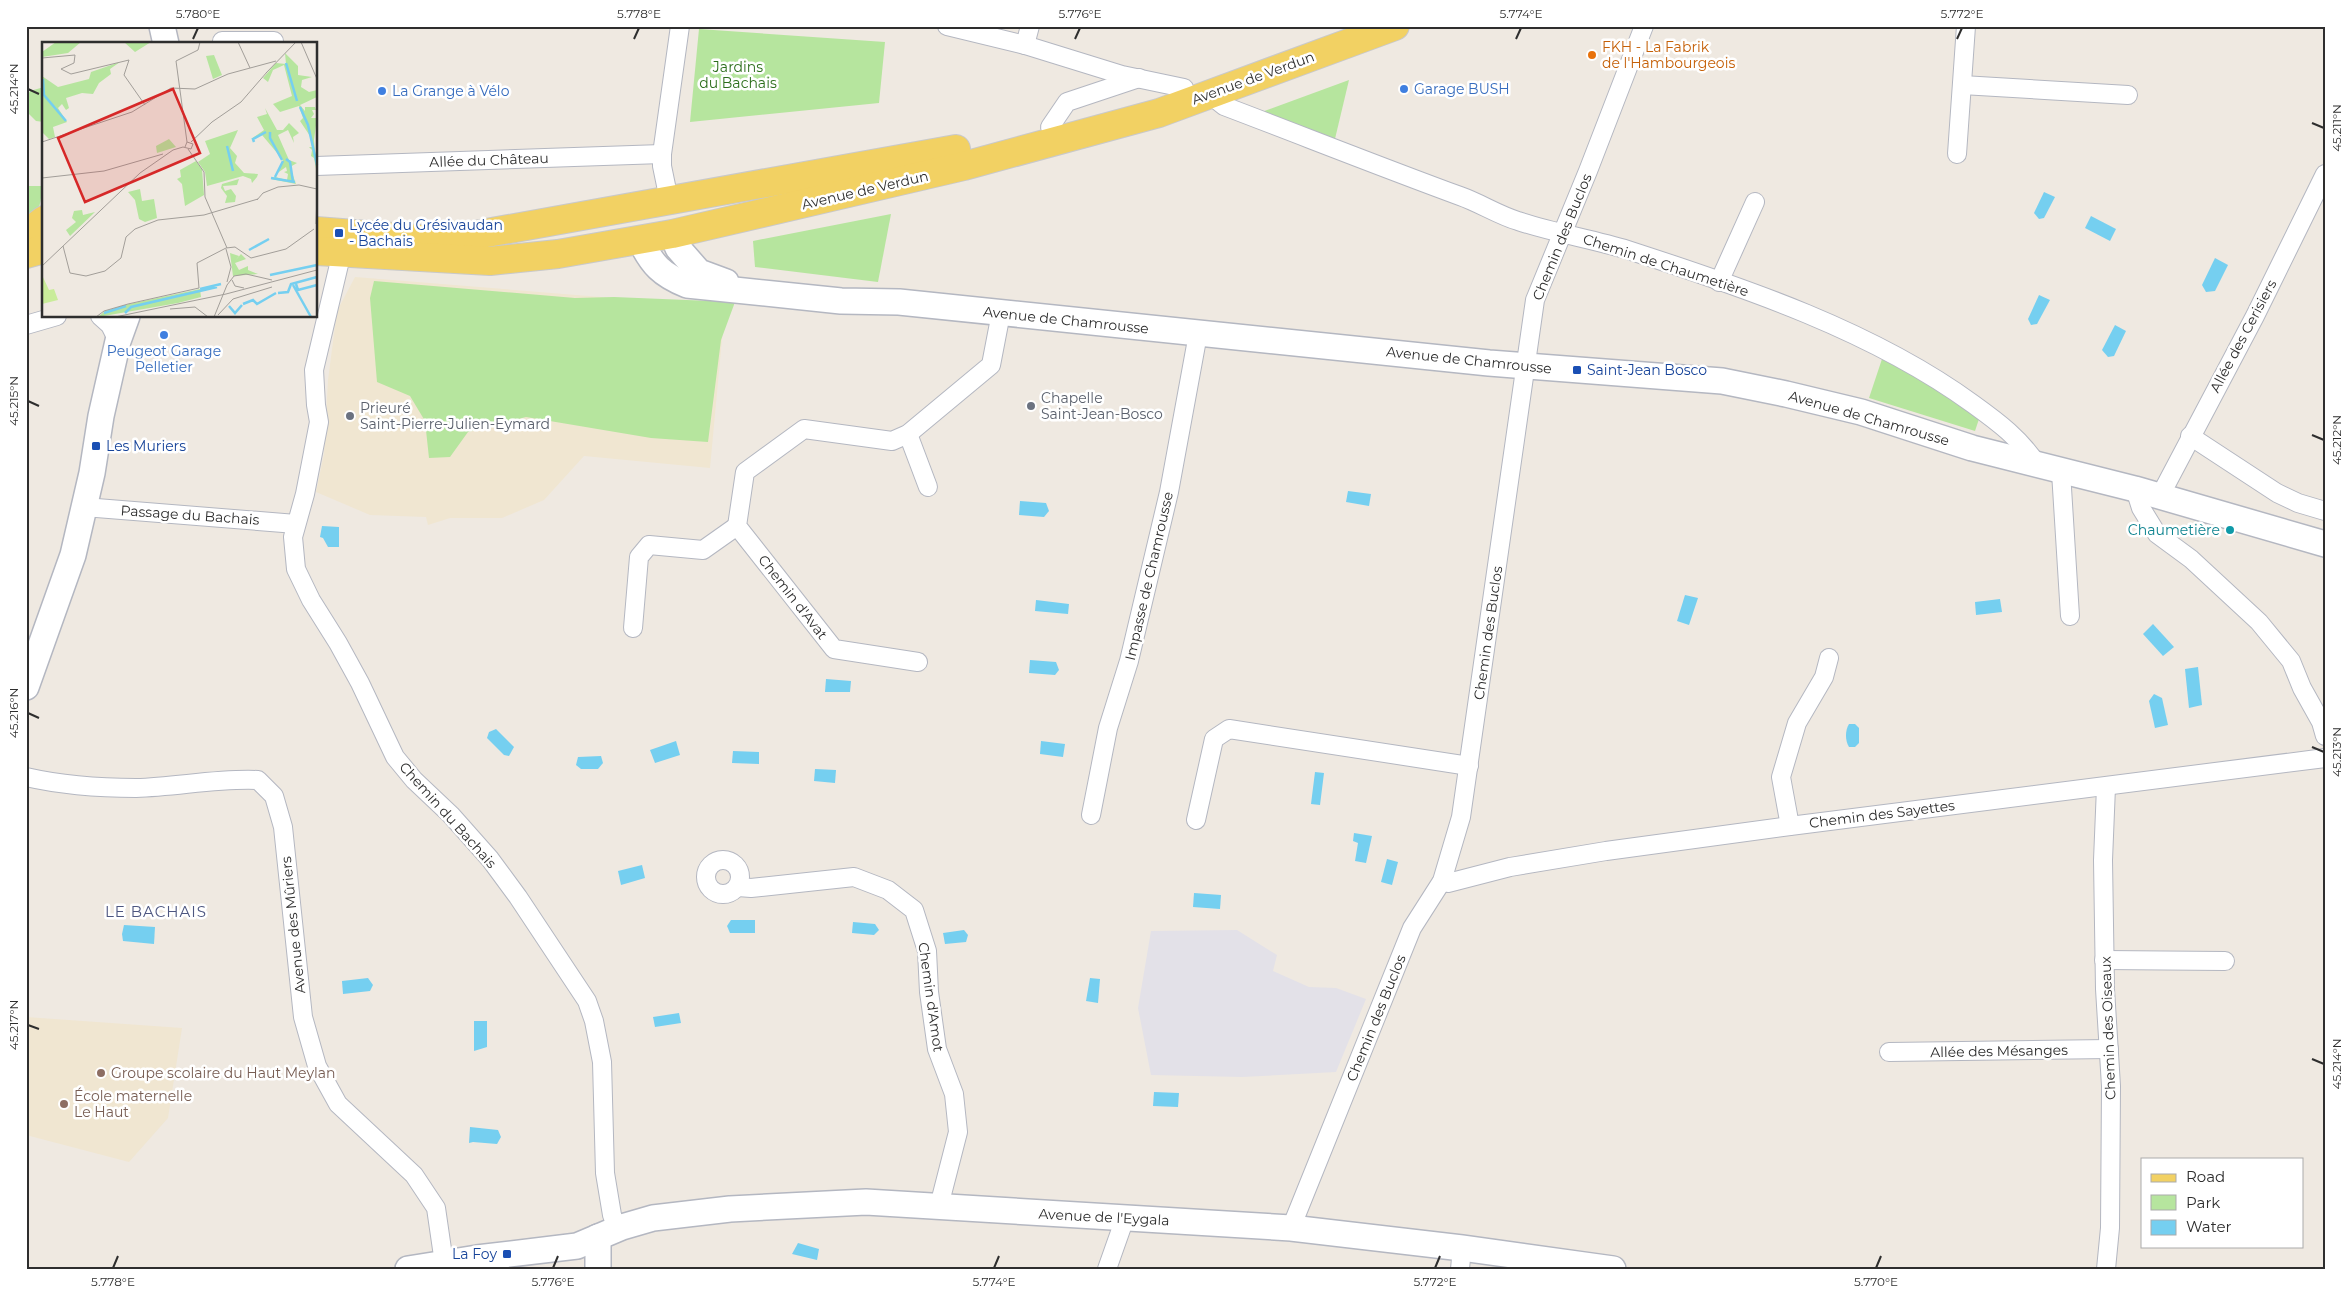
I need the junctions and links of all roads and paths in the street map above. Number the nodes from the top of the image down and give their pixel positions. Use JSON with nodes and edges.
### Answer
{"nodes":[{"id":1,"x":162,"y":26,"type":"edge"},
{"id":2,"x":680,"y":26,"type":"edge"},
{"id":3,"x":946,"y":26,"type":"edge"},
{"id":4,"x":1030,"y":26,"type":"edge"},
{"id":5,"x":1355,"y":26,"type":"edge"},
{"id":6,"x":1395,"y":26,"type":"edge"},
{"id":7,"x":1644,"y":26,"type":"edge"},
{"id":8,"x":1966,"y":26,"type":"edge"},
{"id":9,"x":274,"y":41,"type":"dead end"},
{"id":10,"x":160,"y":42,"type":"edge"},
{"id":11,"x":166,"y":42,"type":"edge"},
{"id":12,"x":222,"y":42,"type":"edge"},
{"id":13,"x":1025,"y":45,"type":"junction"},
{"id":14,"x":1140,"y":78,"type":"junction"},
{"id":15,"x":1962,"y":85,"type":"junction"},
{"id":16,"x":1197,"y":91,"type":"junction"},
{"id":17,"x":2128,"y":95,"type":"dead end"},
{"id":18,"x":1050,"y":128,"type":"junction"},
{"id":19,"x":1957,"y":154,"type":"dead end"},
{"id":20,"x":662,"y":160,"type":"junction"},
{"id":21,"x":318,"y":166,"type":"edge"},
{"id":22,"x":2325,"y":174,"type":"edge"},
{"id":23,"x":658,"y":202,"type":"junction"},
{"id":24,"x":1756,"y":202,"type":"dead end"},
{"id":25,"x":42,"y":222,"type":"edge"},
{"id":26,"x":318,"y":231,"type":"edge"},
{"id":27,"x":1562,"y":232,"type":"junction"},
{"id":28,"x":26,"y":234,"type":"edge"},
{"id":29,"x":672,"y":234,"type":"junction"},
{"id":30,"x":640,"y":240,"type":"junction"},
{"id":31,"x":42,"y":250,"type":"edge"},
{"id":32,"x":329,"y":252,"type":"edge"},
{"id":33,"x":26,"y":254,"type":"edge"},
{"id":34,"x":1719,"y":282,"type":"junction"},
{"id":35,"x":744,"y":290,"type":"junction"},
{"id":36,"x":1001,"y":313,"type":"junction"},
{"id":37,"x":50,"y":318,"type":"edge"},
{"id":38,"x":102,"y":318,"type":"edge"},
{"id":39,"x":118,"y":318,"type":"edge"},
{"id":40,"x":126,"y":318,"type":"edge"},
{"id":41,"x":26,"y":325,"type":"edge"},
{"id":42,"x":1198,"y":334,"type":"junction"},
{"id":43,"x":118,"y":341,"type":"junction"},
{"id":44,"x":1527,"y":366,"type":"junction"},
{"id":45,"x":908,"y":434,"type":"junction"},
{"id":46,"x":2190,"y":436,"type":"junction"},
{"id":47,"x":2049,"y":469,"type":"junction"},
{"id":48,"x":928,"y":487,"type":"dead end"},
{"id":49,"x":2135,"y":489,"type":"junction"},
{"id":50,"x":2160,"y":496,"type":"junction"},
{"id":51,"x":84,"y":507,"type":"junction"},
{"id":52,"x":2325,"y":511,"type":"edge"},
{"id":53,"x":296,"y":524,"type":"junction"},
{"id":54,"x":737,"y":526,"type":"junction"},
{"id":55,"x":2325,"y":544,"type":"edge"},
{"id":56,"x":2070,"y":616,"type":"dead end"},
{"id":57,"x":633,"y":628,"type":"dead end"},
{"id":58,"x":1829,"y":658,"type":"dead end"},
{"id":59,"x":918,"y":662,"type":"dead end"},
{"id":60,"x":26,"y":687,"type":"edge"},
{"id":61,"x":2325,"y":736,"type":"edge"},
{"id":62,"x":2325,"y":758,"type":"edge"},
{"id":63,"x":1468,"y":766,"type":"junction"},
{"id":64,"x":26,"y":777,"type":"edge"},
{"id":65,"x":2106,"y":787,"type":"junction"},
{"id":66,"x":1092,"y":815,"type":"dead end"},
{"id":67,"x":1196,"y":820,"type":"dead end"},
{"id":68,"x":1790,"y":826,"type":"junction"},
{"id":69,"x":1442,"y":881,"type":"junction"},
{"id":70,"x":738,"y":887,"type":"dead end"},
{"id":71,"x":2104,"y":960,"type":"junction"},
{"id":72,"x":2225,"y":961,"type":"dead end"},
{"id":73,"x":2109,"y":1049,"type":"junction"},
{"id":74,"x":1889,"y":1052,"type":"dead end"},
{"id":75,"x":939,"y":1206,"type":"junction"},
{"id":76,"x":1125,"y":1218,"type":"junction"},
{"id":77,"x":1291,"y":1228,"type":"junction"},
{"id":78,"x":607,"y":1233,"type":"junction"},
{"id":79,"x":1461,"y":1258,"type":"edge"},
{"id":80,"x":508,"y":1261,"type":"edge"},
{"id":81,"x":444,"y":1263,"type":"junction"},
{"id":82,"x":408,"y":1269,"type":"edge"},
{"id":83,"x":598,"y":1269,"type":"edge"},
{"id":84,"x":1107,"y":1269,"type":"edge"},
{"id":85,"x":1613,"y":1269,"type":"edge"},
{"id":86,"x":2106,"y":1269,"type":"edge"}],
"edges":[{"from":1,"to":10,"type":"street"},
{"from":1,"to":11,"type":"street"},
{"from":2,"to":20,"type":"street"},
{"from":3,"to":13,"type":"street","name":"Chemin de Chaumetière"},
{"from":4,"to":13,"type":"street"},
{"from":5,"to":16,"type":"main road","name":"Avenue de Verdun"},
{"from":6,"to":16,"type":"main road","name":"Avenue de Verdun"},
{"from":7,"to":27,"type":"street","name":"Chemin des Buclos"},
{"from":8,"to":15,"type":"street"},
{"from":9,"to":12,"type":"street"},
{"from":13,"to":14,"type":"street","name":"Chemin de Chaumetière"},
{"from":14,"to":16,"type":"street","name":"Chemin de Chaumetière"},
{"from":14,"to":18,"type":"street"},
{"from":15,"to":17,"type":"street"},
{"from":15,"to":19,"type":"street"},
{"from":16,"to":18,"type":"main road","name":"Avenue de Verdun"},
{"from":16,"to":27,"type":"street","name":"Chemin de Chaumetière"},
{"from":16,"to":29,"type":"main road","name":"Avenue de Verdun"},
{"from":18,"to":23,"type":"main road","name":"Avenue de Verdun"},
{"from":20,"to":21,"type":"street","name":"Allée du Château"},
{"from":20,"to":23,"type":"street"},
{"from":22,"to":46,"type":"street","name":"Allée des Cerisiers"},
{"from":23,"to":26,"type":"main road","name":"Avenue de Verdun"},
{"from":23,"to":29,"type":"main road"},
{"from":23,"to":30,"type":"main road"},
{"from":24,"to":34,"type":"street"},
{"from":25,"to":28,"type":"main road"},
{"from":27,"to":34,"type":"street","name":"Chemin de Chaumetière"},
{"from":27,"to":44,"type":"street","name":"Chemin des Buclos"},
{"from":29,"to":30,"type":"main road","name":"Avenue de Verdun"},
{"from":29,"to":35,"type":"street","name":"Avenue de Chamrousse"},
{"from":30,"to":32,"type":"main road","name":"Avenue de Verdun"},
{"from":30,"to":35,"type":"street","name":"Avenue de Chamrousse"},
{"from":31,"to":33,"type":"main road"},
{"from":32,"to":53,"type":"street","name":"Chemin du Bachais"},
{"from":34,"to":47,"type":"street","name":"Chemin de Chaumetière"},
{"from":35,"to":36,"type":"street","name":"Avenue de Chamrousse"},
{"from":36,"to":42,"type":"street","name":"Avenue de Chamrousse"},
{"from":36,"to":45,"type":"street"},
{"from":37,"to":41,"type":"street"},
{"from":38,"to":43,"type":"street"},
{"from":39,"to":43,"type":"street"},
{"from":40,"to":43,"type":"street"},
{"from":42,"to":44,"type":"street","name":"Avenue de Chamrousse"},
{"from":42,"to":66,"type":"street","name":"Impasse de Chamrousse"},
{"from":43,"to":51,"type":"street"},
{"from":44,"to":47,"type":"street","name":"Avenue de Chamrousse"},
{"from":44,"to":63,"type":"street","name":"Chemin des Buclos"},
{"from":45,"to":48,"type":"street"},
{"from":45,"to":54,"type":"street"},
{"from":46,"to":50,"type":"street","name":"Allée des Cerisiers"},
{"from":46,"to":52,"type":"street"},
{"from":47,"to":49,"type":"street","name":"Avenue de Chamrousse"},
{"from":47,"to":56,"type":"street"},
{"from":49,"to":50,"type":"street","name":"Avenue de Chamrousse"},
{"from":49,"to":61,"type":"street"},
{"from":50,"to":55,"type":"street","name":"Avenue de Chamrousse"},
{"from":51,"to":53,"type":"street","name":"Passage du Bachais"},
{"from":51,"to":60,"type":"street"},
{"from":53,"to":78,"type":"street","name":"Chemin du Bachais"},
{"from":54,"to":57,"type":"street"},
{"from":54,"to":59,"type":"street","name":"Chemin d'Avat"},
{"from":58,"to":68,"type":"street"},
{"from":62,"to":65,"type":"street","name":"Chemin des Sayettes"},
{"from":63,"to":67,"type":"street"},
{"from":63,"to":69,"type":"street","name":"Chemin des Buclos"},
{"from":64,"to":81,"type":"street","name":"Avenue des Mûriers"},
{"from":65,"to":68,"type":"street","name":"Chemin des Sayettes"},
{"from":65,"to":71,"type":"street","name":"Chemin des Oiseaux"},
{"from":68,"to":69,"type":"street","name":"Chemin des Sayettes"},
{"from":69,"to":77,"type":"street","name":"Chemin des Buclos"},
{"from":70,"to":75,"type":"street","name":"Chemin d'Amot"},
{"from":71,"to":72,"type":"street"},
{"from":71,"to":73,"type":"street","name":"Chemin des Oiseaux"},
{"from":73,"to":74,"type":"street","name":"Allée des Mésanges"},
{"from":73,"to":86,"type":"street","name":"Chemin des Oiseaux"},
{"from":75,"to":76,"type":"street","name":"Avenue de l'Eygala"},
{"from":75,"to":78,"type":"street","name":"Avenue de l'Eygala"},
{"from":76,"to":77,"type":"street","name":"Avenue de l'Eygala"},
{"from":76,"to":84,"type":"street"},
{"from":77,"to":79,"type":"street","name":"Avenue de l'Eygala"},
{"from":78,"to":80,"type":"street","name":"Avenue de l'Eygala"},
{"from":78,"to":83,"type":"street"},
{"from":79,"to":85,"type":"street","name":"Avenue de l'Eygala"},
{"from":80,"to":81,"type":"street","name":"Avenue de l'Eygala"},
{"from":81,"to":82,"type":"street","name":"Avenue de l'Eygala"}]}
